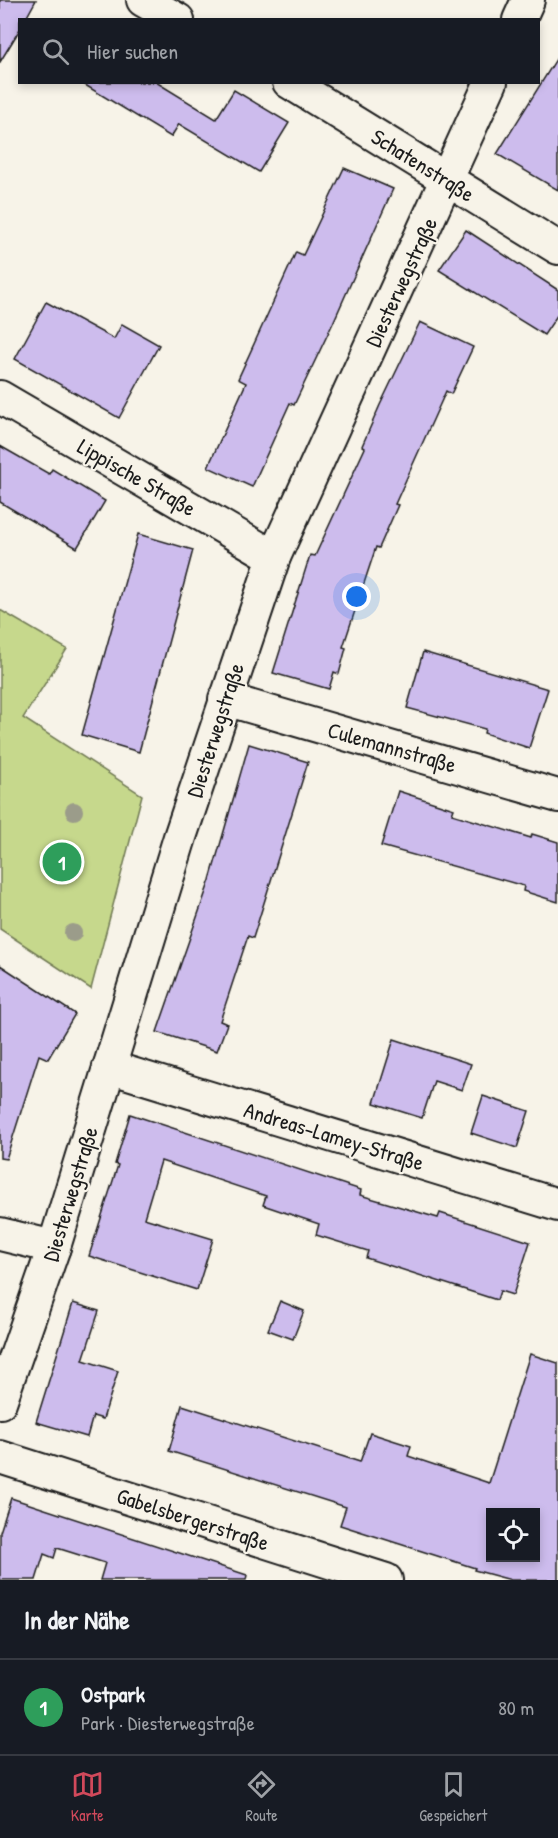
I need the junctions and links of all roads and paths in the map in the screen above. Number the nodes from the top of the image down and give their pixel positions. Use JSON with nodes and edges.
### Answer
{"nodes":[{"id":1,"x":142,"y":0,"type":"edge"},
{"id":2,"x":528,"y":0,"type":"edge"},
{"id":3,"x":174,"y":18,"type":"edge"},
{"id":4,"x":520,"y":18,"type":"edge"},
{"id":5,"x":292,"y":84,"type":"edge"},
{"id":6,"x":490,"y":84,"type":"edge"},
{"id":7,"x":448,"y":180,"type":"junction"},
{"id":8,"x":558,"y":248,"type":"edge"},
{"id":9,"x":0,"y":397,"type":"edge"},
{"id":10,"x":274,"y":557,"type":"junction"},
{"id":11,"x":225,"y":699,"type":"junction"},
{"id":12,"x":558,"y":796,"type":"edge"},
{"id":13,"x":109,"y":1066,"type":"junction"},
{"id":14,"x":558,"y":1205,"type":"edge"},
{"id":15,"x":0,"y":1234,"type":"edge"},
{"id":16,"x":54,"y":1247,"type":"junction"},
{"id":17,"x":0,"y":1402,"type":"edge"},
{"id":18,"x":0,"y":1457,"type":"edge"},
{"id":19,"x":386,"y":1580,"type":"edge"}],
"edges":[{"from":1,"to":3,"type":"street"},
{"from":2,"to":4,"type":"street"},
{"from":5,"to":7,"type":"street","name":"Schatenstraße"},
{"from":6,"to":7,"type":"street","name":"Diesterwegstraße"},
{"from":7,"to":8,"type":"street","name":"Schatenstraße"},
{"from":7,"to":10,"type":"street","name":"Diesterwegstraße"},
{"from":9,"to":10,"type":"street","name":"Lippische Straße"},
{"from":10,"to":11,"type":"street","name":"Diesterwegstraße"},
{"from":11,"to":12,"type":"street","name":"Culemannstraße"},
{"from":11,"to":13,"type":"street","name":"Diesterwegstraße"},
{"from":13,"to":14,"type":"street","name":"Andreas-Lamey-Straße"},
{"from":13,"to":16,"type":"street","name":"Diesterwegstraße"},
{"from":15,"to":16,"type":"street"},
{"from":16,"to":17,"type":"street","name":"Diesterwegstraße"},
{"from":18,"to":19,"type":"street","name":"Gabelsbergerstraße"}]}
